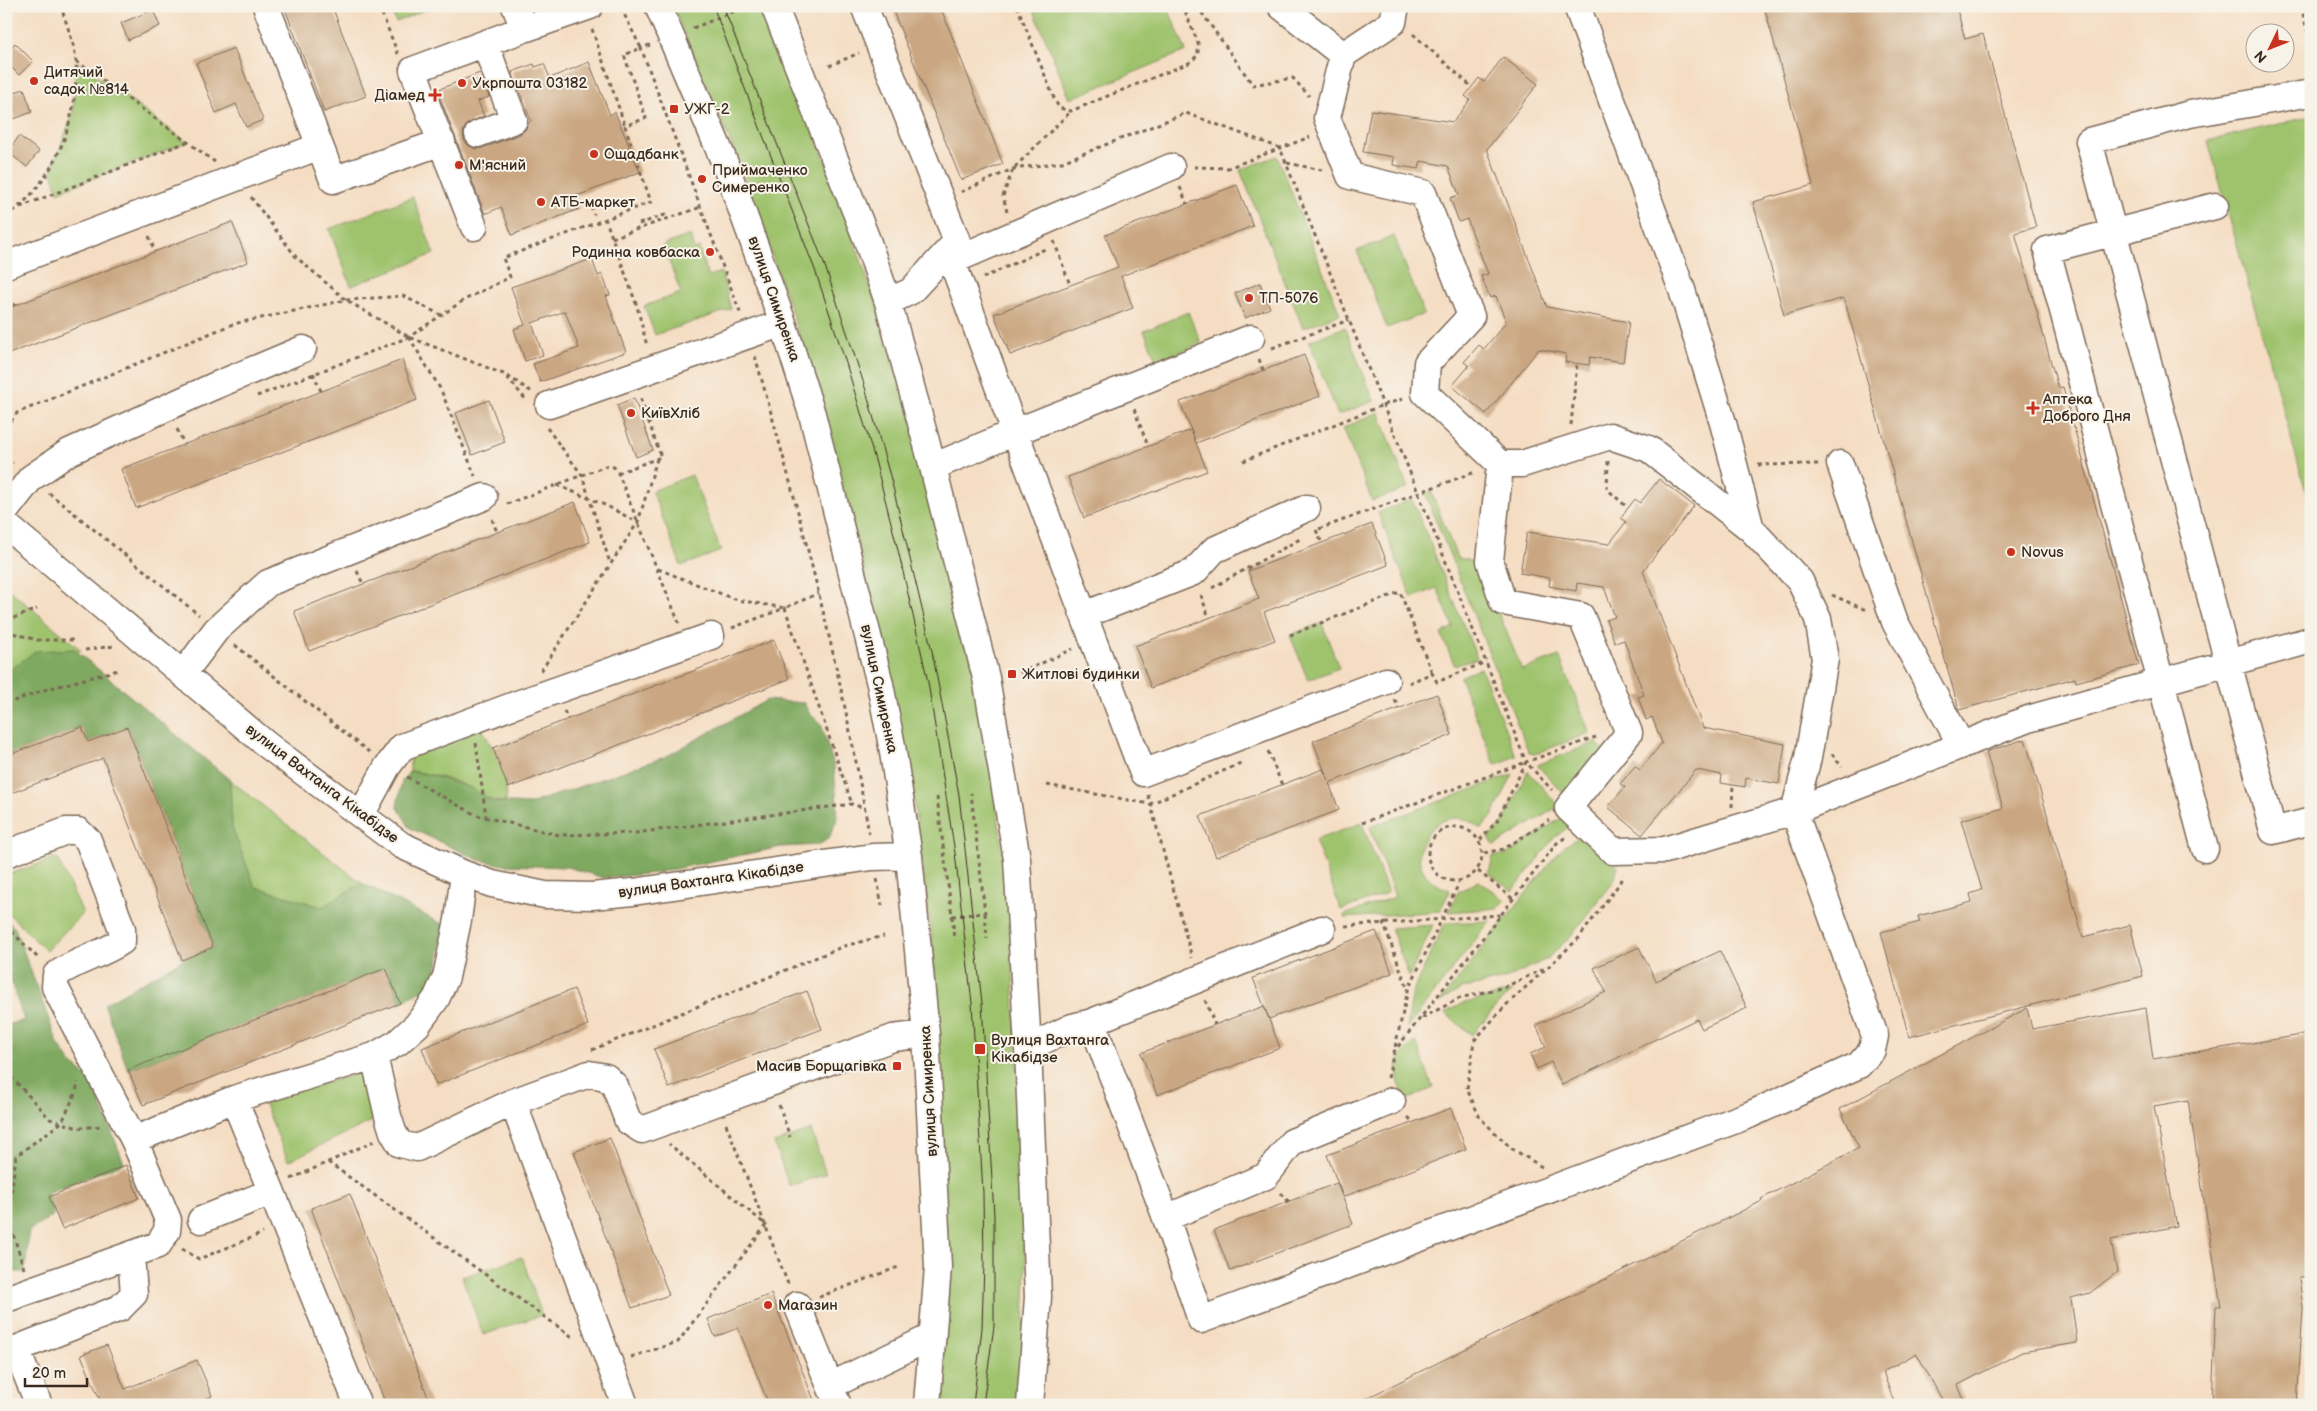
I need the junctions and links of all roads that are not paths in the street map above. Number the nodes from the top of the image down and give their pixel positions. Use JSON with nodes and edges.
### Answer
{"nodes":[{"id":1,"x":266,"y":6,"type":"edge"},
{"id":2,"x":658,"y":6,"type":"edge"},
{"id":3,"x":774,"y":6,"type":"edge"},
{"id":4,"x":864,"y":6,"type":"edge"},
{"id":5,"x":1281,"y":6,"type":"edge"},
{"id":6,"x":1577,"y":6,"type":"edge"},
{"id":7,"x":587,"y":7,"type":"edge"},
{"id":8,"x":1395,"y":14,"type":"edge"},
{"id":9,"x":520,"y":18,"type":"edge"},
{"id":10,"x":485,"y":44,"type":"junction"},
{"id":11,"x":1343,"y":54,"type":"junction"},
{"id":12,"x":2311,"y":93,"type":"edge"},
{"id":13,"x":478,"y":134,"type":"dead end"},
{"id":14,"x":442,"y":142,"type":"junction"},
{"id":15,"x":320,"y":146,"type":"junction"},
{"id":16,"x":1171,"y":166,"type":"road end"},
{"id":17,"x":2215,"y":206,"type":"dead end"},
{"id":18,"x":474,"y":226,"type":"dead end"},
{"id":19,"x":2114,"y":232,"type":"junction"},
{"id":20,"x":6,"y":264,"type":"edge"},
{"id":21,"x":888,"y":302,"type":"junction"},
{"id":22,"x":783,"y":323,"type":"junction"},
{"id":23,"x":1258,"y":344,"type":"road end"},
{"id":24,"x":303,"y":349,"type":"dead end"},
{"id":25,"x":540,"y":410,"type":"road end"},
{"id":26,"x":1015,"y":432,"type":"junction"},
{"id":27,"x":1500,"y":464,"type":"junction"},
{"id":28,"x":1840,"y":464,"type":"dead end"},
{"id":29,"x":933,"y":467,"type":"junction"},
{"id":30,"x":491,"y":502,"type":"road end"},
{"id":31,"x":6,"y":510,"type":"edge"},
{"id":32,"x":1312,"y":519,"type":"road end"},
{"id":33,"x":6,"y":525,"type":"edge"},
{"id":34,"x":1750,"y":529,"type":"junction"},
{"id":35,"x":1084,"y":615,"type":"junction"},
{"id":36,"x":699,"y":640,"type":"road end"},
{"id":37,"x":2311,"y":640,"type":"edge"},
{"id":38,"x":2228,"y":662,"type":"junction"},
{"id":39,"x":183,"y":674,"type":"junction"},
{"id":40,"x":2161,"y":681,"type":"junction"},
{"id":41,"x":1397,"y":682,"type":"road end"},
{"id":42,"x":1961,"y":745,"type":"junction"},
{"id":43,"x":1794,"y":811,"type":"junction"},
{"id":44,"x":361,"y":816,"type":"junction"},
{"id":45,"x":2311,"y":821,"type":"edge"},
{"id":46,"x":2205,"y":849,"type":"dead end"},
{"id":47,"x":6,"y":854,"type":"edge"},
{"id":48,"x":909,"y":856,"type":"junction"},
{"id":49,"x":464,"y":874,"type":"junction"},
{"id":50,"x":1322,"y":929,"type":"road end"},
{"id":51,"x":1092,"y":1022,"type":"junction"},
{"id":52,"x":926,"y":1034,"type":"junction"},
{"id":53,"x":1028,"y":1048,"type":"junction"},
{"id":54,"x":374,"y":1056,"type":"junction"},
{"id":55,"x":234,"y":1099,"type":"junction"},
{"id":56,"x":1392,"y":1101,"type":"road end"},
{"id":57,"x":513,"y":1102,"type":"junction"},
{"id":58,"x":130,"y":1132,"type":"junction"},
{"id":59,"x":271,"y":1190,"type":"junction"},
{"id":60,"x":1166,"y":1218,"type":"junction"},
{"id":61,"x":201,"y":1220,"type":"dead end"},
{"id":62,"x":131,"y":1255,"type":"junction"},
{"id":63,"x":6,"y":1299,"type":"edge"},
{"id":64,"x":797,"y":1305,"type":"road end"},
{"id":65,"x":933,"y":1336,"type":"junction"},
{"id":66,"x":834,"y":1395,"type":"edge"},
{"id":67,"x":40,"y":1405,"type":"edge"},
{"id":68,"x":358,"y":1405,"type":"edge"},
{"id":69,"x":625,"y":1405,"type":"edge"},
{"id":70,"x":928,"y":1405,"type":"edge"},
{"id":71,"x":1030,"y":1405,"type":"edge"}],
"edges":[{"from":1,"to":15,"type":"street"},
{"from":2,"to":22,"type":"street","name":"вулиця Симиренка"},
{"from":3,"to":21,"type":"street"},
{"from":4,"to":21,"type":"street"},
{"from":5,"to":11,"type":"street"},
{"from":6,"to":34,"type":"street"},
{"from":7,"to":9,"type":"street"},
{"from":8,"to":11,"type":"street"},
{"from":9,"to":10,"type":"street"},
{"from":10,"to":13,"type":"street"},
{"from":10,"to":14,"type":"street"},
{"from":11,"to":27,"type":"street"},
{"from":12,"to":19,"type":"street"},
{"from":14,"to":15,"type":"street"},
{"from":14,"to":18,"type":"street"},
{"from":15,"to":20,"type":"street"},
{"from":16,"to":26,"type":"street"},
{"from":17,"to":19,"type":"street"},
{"from":19,"to":38,"type":"street"},
{"from":19,"to":40,"type":"street"},
{"from":21,"to":29,"type":"street"},
{"from":22,"to":25,"type":"street"},
{"from":22,"to":48,"type":"street","name":"вулиця Симиренка"},
{"from":23,"to":26,"type":"street"},
{"from":24,"to":31,"type":"street"},
{"from":26,"to":29,"type":"street"},
{"from":26,"to":35,"type":"street"},
{"from":27,"to":34,"type":"street"},
{"from":27,"to":43,"type":"street"},
{"from":28,"to":42,"type":"street"},
{"from":29,"to":53,"type":"street"},
{"from":30,"to":39,"type":"street"},
{"from":32,"to":35,"type":"street"},
{"from":33,"to":39,"type":"street","name":"вулиця Вахтанга Кікабідзе"},
{"from":34,"to":43,"type":"street"},
{"from":35,"to":41,"type":"street"},
{"from":36,"to":44,"type":"street"},
{"from":37,"to":38,"type":"street"},
{"from":38,"to":40,"type":"street"},
{"from":38,"to":45,"type":"street"},
{"from":39,"to":44,"type":"street","name":"вулиця Вахтанга Кікабідзе"},
{"from":40,"to":42,"type":"street"},
{"from":40,"to":46,"type":"street"},
{"from":42,"to":43,"type":"street"},
{"from":43,"to":60,"type":"street"},
{"from":44,"to":49,"type":"street","name":"вулиця Вахтанга Кікабідзе"},
{"from":47,"to":58,"type":"street"},
{"from":48,"to":49,"type":"street","name":"вулиця Вахтанга Кікабідзе"},
{"from":48,"to":52,"type":"street","name":"вулиця Симиренка"},
{"from":49,"to":54,"type":"street"},
{"from":50,"to":51,"type":"street"},
{"from":51,"to":53,"type":"street"},
{"from":51,"to":60,"type":"street"},
{"from":52,"to":57,"type":"street"},
{"from":52,"to":65,"type":"street","name":"вулиця Симиренка"},
{"from":53,"to":71,"type":"street"},
{"from":54,"to":55,"type":"street"},
{"from":54,"to":57,"type":"street"},
{"from":55,"to":58,"type":"street"},
{"from":55,"to":59,"type":"street"},
{"from":56,"to":60,"type":"street"},
{"from":57,"to":69,"type":"street"},
{"from":58,"to":62,"type":"street"},
{"from":59,"to":61,"type":"street"},
{"from":59,"to":68,"type":"street"},
{"from":62,"to":63,"type":"street"},
{"from":62,"to":67,"type":"street"},
{"from":64,"to":66,"type":"street"},
{"from":65,"to":66,"type":"street"},
{"from":65,"to":70,"type":"street","name":"вулиця Симиренка"}]}
